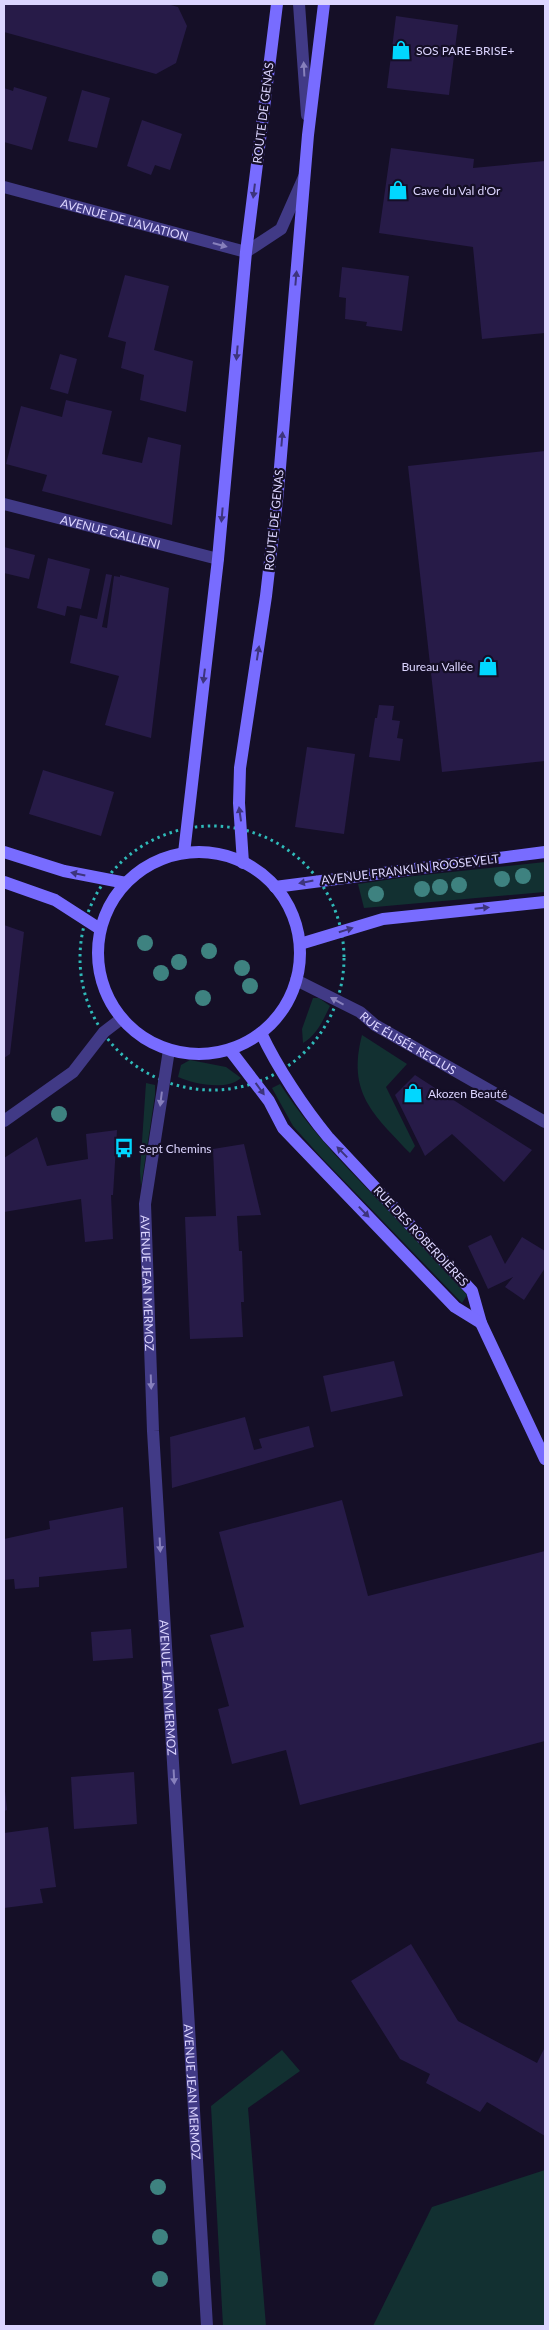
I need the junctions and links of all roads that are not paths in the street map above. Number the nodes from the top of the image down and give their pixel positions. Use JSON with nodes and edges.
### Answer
{"nodes":[{"id":1,"x":277,"y":4,"type":"edge"},
{"id":2,"x":299,"y":4,"type":"edge"},
{"id":3,"x":324,"y":4,"type":"edge"},
{"id":4,"x":308,"y":135,"type":"junction"},
{"id":5,"x":305,"y":175,"type":"junction"},
{"id":6,"x":4,"y":187,"type":"edge"},
{"id":7,"x":246,"y":252,"type":"junction"},
{"id":8,"x":4,"y":504,"type":"edge"},
{"id":9,"x":218,"y":559,"type":"junction"},
{"id":10,"x":4,"y":852,"type":"edge"},
{"id":11,"x":545,"y":852,"type":"edge"},
{"id":12,"x":184,"y":853,"type":"junction"},
{"id":13,"x":244,"y":862,"type":"junction"},
{"id":14,"x":4,"y":882,"type":"edge"},
{"id":15,"x":126,"y":883,"type":"junction"},
{"id":16,"x":275,"y":887,"type":"junction"},
{"id":17,"x":545,"y":902,"type":"edge"},
{"id":18,"x":100,"y":929,"type":"junction"},
{"id":19,"x":300,"y":944,"type":"junction"},
{"id":20,"x":296,"y":980,"type":"junction"},
{"id":21,"x":122,"y":1019,"type":"junction"},
{"id":22,"x":261,"y":1033,"type":"junction"},
{"id":23,"x":169,"y":1050,"type":"junction"},
{"id":24,"x":230,"y":1050,"type":"junction"},
{"id":25,"x":4,"y":1121,"type":"edge"},
{"id":26,"x":545,"y":1122,"type":"edge"},
{"id":27,"x":481,"y":1323,"type":"junction"},
{"id":28,"x":545,"y":1459,"type":"edge"},
{"id":29,"x":207,"y":2326,"type":"edge"}],
"edges":[{"from":1,"to":7,"type":"main road","name":"ROUTE DE GENAS","one_way":true},
{"from":4,"to":2,"type":"street","name":"ROUTE DE GENAS","one_way":true},
{"from":3,"to":4,"type":"main road","name":"ROUTE DE GENAS"},
{"from":4,"to":5,"type":"main road","name":"ROUTE DE GENAS"},
{"from":5,"to":7,"type":"street","name":"ROUTE DE GENAS"},
{"from":13,"to":5,"type":"main road","name":"ROUTE DE GENAS","one_way":true},
{"from":6,"to":7,"type":"street","name":"AVENUE DE L'AVIATION","one_way":true},
{"from":7,"to":9,"type":"main road","name":"ROUTE DE GENAS","one_way":true},
{"from":8,"to":9,"type":"street","name":"AVENUE GALLIENI"},
{"from":9,"to":12,"type":"main road","name":"ROUTE DE GENAS","one_way":true},
{"from":15,"to":10,"type":"main road","one_way":true},
{"from":11,"to":16,"type":"main road","name":"AVENUE FRANKLIN ROOSEVELT","one_way":true},
{"from":12,"to":13,"type":"main road"},
{"from":12,"to":15,"type":"main road"},
{"from":13,"to":16,"type":"main road"},
{"from":14,"to":18,"type":"main road"},
{"from":15,"to":18,"type":"main road"},
{"from":16,"to":19,"type":"main road"},
{"from":19,"to":17,"type":"main road","one_way":true},
{"from":18,"to":21,"type":"main road"},
{"from":19,"to":20,"type":"main road"},
{"from":20,"to":22,"type":"main road"},
{"from":26,"to":20,"type":"street","name":"RUE ÉLISÉE RECLUS","one_way":true},
{"from":21,"to":23,"type":"main road"},
{"from":21,"to":25,"type":"street"},
{"from":22,"to":24,"type":"main road"},
{"from":27,"to":22,"type":"main road","name":"RUE DES ROBERDIÈRES","one_way":true},
{"from":23,"to":24,"type":"main road"},
{"from":23,"to":29,"type":"street","name":"AVENUE JEAN MERMOZ","one_way":true},
{"from":24,"to":27,"type":"main road","one_way":true},
{"from":27,"to":28,"type":"main road","name":"RUE DES ROBERDIÈRES"}]}
